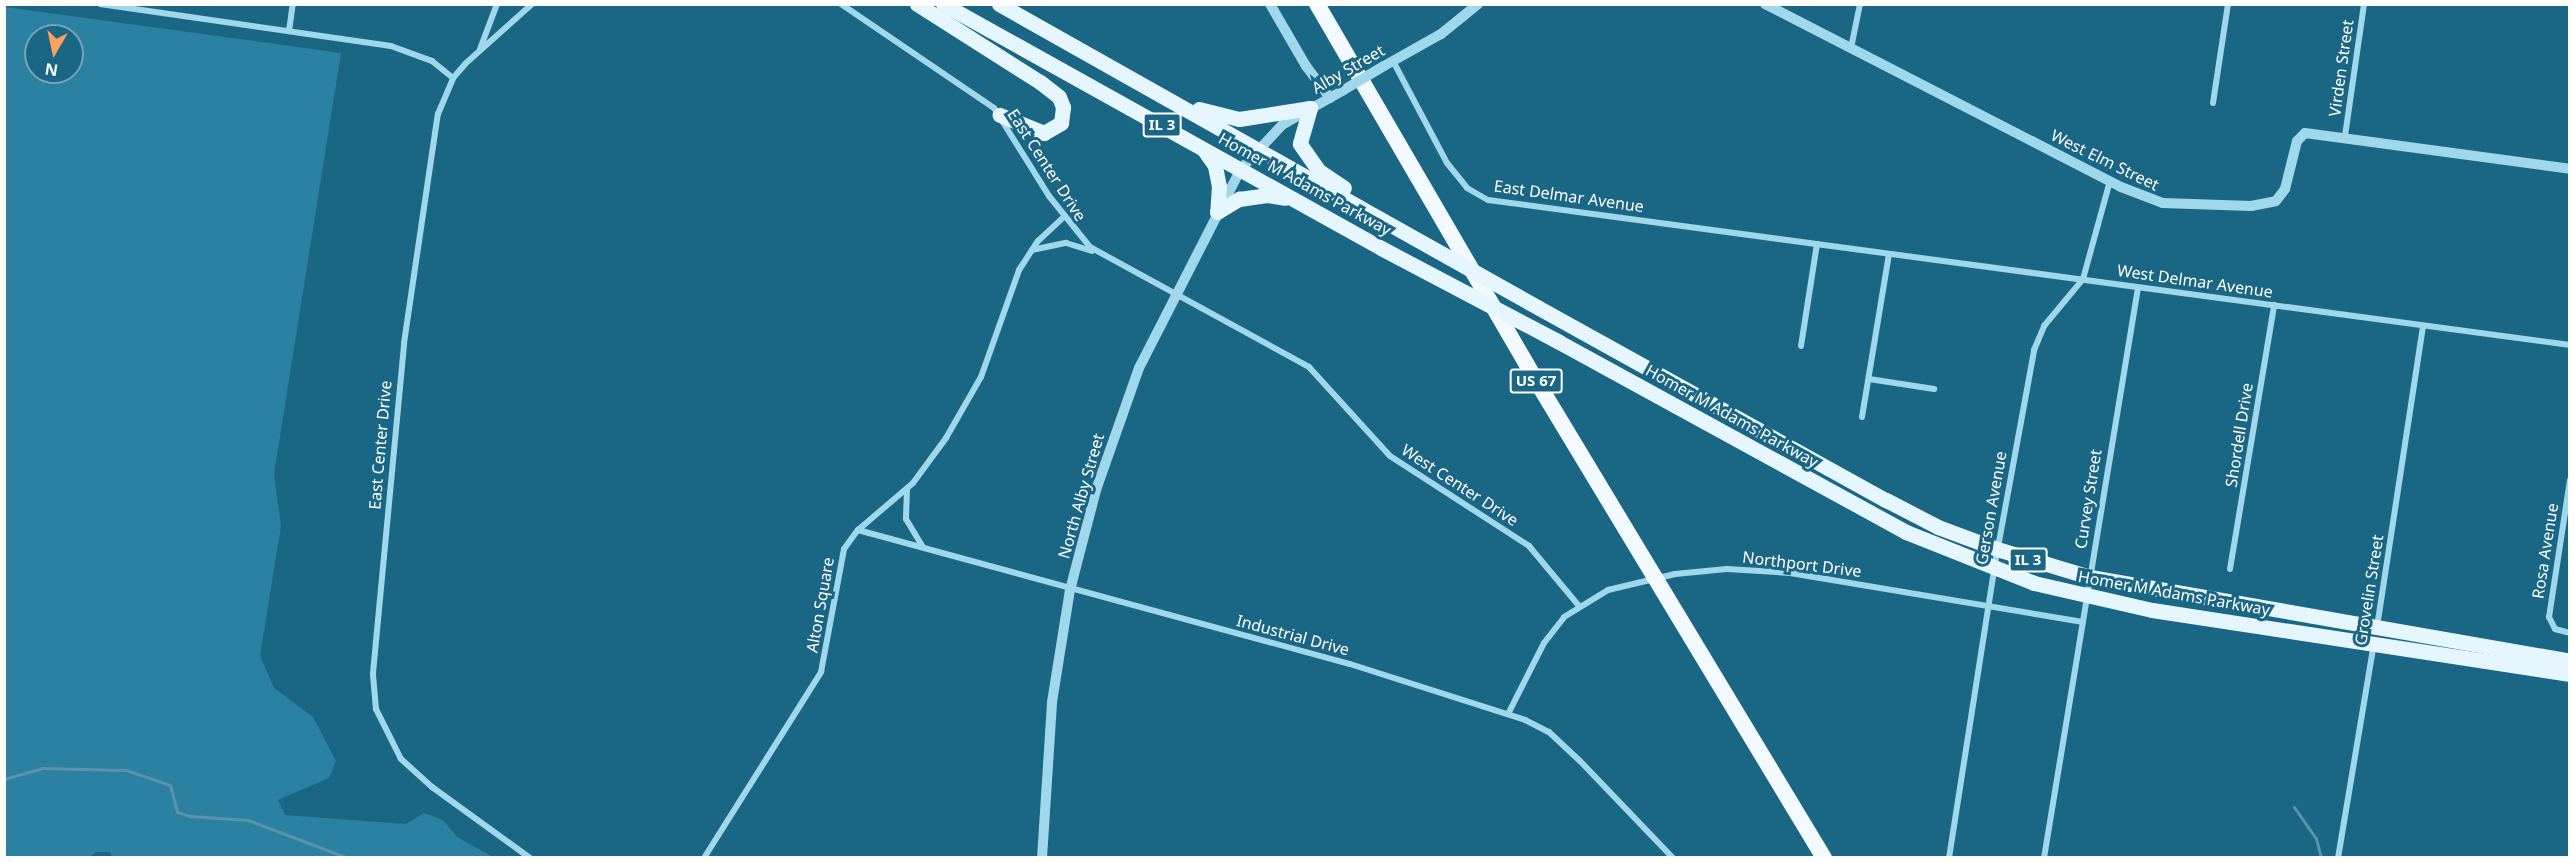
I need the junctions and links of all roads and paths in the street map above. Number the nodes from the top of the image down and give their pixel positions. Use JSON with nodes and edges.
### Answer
{"nodes":[{"id":1,"x":100,"y":4,"type":"edge"},
{"id":2,"x":293,"y":4,"type":"edge"},
{"id":3,"x":497,"y":4,"type":"edge"},
{"id":4,"x":532,"y":4,"type":"edge"},
{"id":5,"x":840,"y":4,"type":"edge"},
{"id":6,"x":917,"y":4,"type":"edge"},
{"id":7,"x":943,"y":4,"type":"edge"},
{"id":8,"x":999,"y":4,"type":"edge"},
{"id":9,"x":1270,"y":4,"type":"edge"},
{"id":10,"x":1317,"y":4,"type":"edge"},
{"id":11,"x":1478,"y":4,"type":"edge"},
{"id":12,"x":1765,"y":4,"type":"edge"},
{"id":13,"x":1860,"y":4,"type":"edge"},
{"id":14,"x":2228,"y":4,"type":"edge"},
{"id":15,"x":2364,"y":4,"type":"edge"},
{"id":16,"x":289,"y":31,"type":"junction"},
{"id":17,"x":1851,"y":48,"type":"junction"},
{"id":18,"x":479,"y":51,"type":"junction"},
{"id":19,"x":1388,"y":63,"type":"junction"},
{"id":20,"x":453,"y":78,"type":"junction"},
{"id":21,"x":1330,"y":98,"type":"junction"},
{"id":22,"x":1170,"y":100,"type":"junction"},
{"id":23,"x":2213,"y":103,"type":"dead end"},
{"id":24,"x":1310,"y":108,"type":"junction"},
{"id":25,"x":1000,"y":115,"type":"junction"},
{"id":26,"x":2345,"y":136,"type":"junction"},
{"id":27,"x":1203,"y":148,"type":"junction"},
{"id":28,"x":1258,"y":148,"type":"junction"},
{"id":29,"x":1240,"y":168,"type":"junction"},
{"id":30,"x":2570,"y":169,"type":"edge"},
{"id":31,"x":2110,"y":181,"type":"junction"},
{"id":32,"x":1298,"y":201,"type":"junction"},
{"id":33,"x":1217,"y":212,"type":"junction"},
{"id":34,"x":1064,"y":217,"type":"junction"},
{"id":35,"x":1396,"y":228,"type":"junction"},
{"id":36,"x":1816,"y":243,"type":"junction"},
{"id":37,"x":1031,"y":250,"type":"junction"},
{"id":38,"x":1100,"y":254,"type":"junction"},
{"id":39,"x":1889,"y":254,"type":"junction"},
{"id":40,"x":2083,"y":279,"type":"junction"},
{"id":41,"x":2138,"y":288,"type":"junction"},
{"id":42,"x":1175,"y":294,"type":"junction"},
{"id":43,"x":2274,"y":305,"type":"junction"},
{"id":44,"x":2424,"y":326,"type":"junction"},
{"id":45,"x":2570,"y":345,"type":"edge"},
{"id":46,"x":1801,"y":346,"type":"dead end"},
{"id":47,"x":1869,"y":379,"type":"junction"},
{"id":48,"x":1934,"y":389,"type":"dead end"},
{"id":49,"x":1862,"y":417,"type":"dead end"},
{"id":50,"x":2569,"y":485,"type":"edge"},
{"id":51,"x":907,"y":489,"type":"junction"},
{"id":52,"x":858,"y":530,"type":"junction"},
{"id":53,"x":923,"y":548,"type":"junction"},
{"id":54,"x":1997,"y":549,"type":"junction"},
{"id":55,"x":1994,"y":568,"type":"junction"},
{"id":56,"x":2230,"y":569,"type":"dead end"},
{"id":57,"x":2090,"y":577,"type":"junction"},
{"id":58,"x":1656,"y":578,"type":"junction"},
{"id":59,"x":1070,"y":590,"type":"junction"},
{"id":60,"x":2086,"y":597,"type":"junction"},
{"id":61,"x":1990,"y":605,"type":"junction"},
{"id":62,"x":1579,"y":606,"type":"junction"},
{"id":63,"x":2083,"y":622,"type":"junction"},
{"id":64,"x":2377,"y":629,"type":"junction"},
{"id":65,"x":2570,"y":633,"type":"edge"},
{"id":66,"x":2374,"y":646,"type":"junction"},
{"id":67,"x":2570,"y":661,"type":"edge"},
{"id":68,"x":2570,"y":674,"type":"edge"},
{"id":69,"x":1508,"y":714,"type":"junction"},
{"id":70,"x":530,"y":858,"type":"edge"},
{"id":71,"x":704,"y":858,"type":"edge"},
{"id":72,"x":1042,"y":858,"type":"edge"},
{"id":73,"x":1673,"y":858,"type":"edge"},
{"id":74,"x":1824,"y":858,"type":"edge"},
{"id":75,"x":1949,"y":858,"type":"edge"},
{"id":76,"x":2044,"y":858,"type":"edge"},
{"id":77,"x":2338,"y":858,"type":"edge"}],
"edges":[{"from":1,"to":16,"type":"street"},
{"from":2,"to":16,"type":"street"},
{"from":3,"to":18,"type":"street"},
{"from":4,"to":18,"type":"street","name":"East Center Drive"},
{"from":5,"to":25,"type":"street","name":"East Center Drive"},
{"from":6,"to":25,"type":"main road"},
{"from":7,"to":27,"type":"main road","name":"Homer M Adams Parkway","number":"IL 3"},
{"from":8,"to":22,"type":"main road","name":"Homer M Adams Parkway","number":"IL 3"},
{"from":9,"to":21,"type":"street"},
{"from":10,"to":58,"type":"highway","number":"US 67"},
{"from":11,"to":19,"type":"street","name":"Alby Street"},
{"from":12,"to":17,"type":"street","name":"West Elm Street"},
{"from":13,"to":17,"type":"street"},
{"from":14,"to":23,"type":"street"},
{"from":15,"to":26,"type":"street","name":"Virden Street"},
{"from":16,"to":20,"type":"street"},
{"from":17,"to":31,"type":"street","name":"West Elm Street"},
{"from":18,"to":20,"type":"street","name":"East Center Drive"},
{"from":19,"to":21,"type":"street","name":"Alby Street","bridge":true},
{"from":19,"to":36,"type":"street","name":"East Delmar Avenue"},
{"from":20,"to":70,"type":"street","name":"East Center Drive"},
{"from":21,"to":24,"type":"street","name":"Alby Street"},
{"from":22,"to":24,"type":"main road"},
{"from":22,"to":28,"type":"main road","name":"Homer M Adams Parkway","number":"IL 3"},
{"from":24,"to":28,"type":"street","name":"Alby Street"},
{"from":24,"to":35,"type":"main road"},
{"from":25,"to":34,"type":"street","name":"East Center Drive"},
{"from":26,"to":30,"type":"street","name":"West Elm Street"},
{"from":26,"to":31,"type":"street","name":"West Elm Street"},
{"from":27,"to":29,"type":"main road","name":"Homer M Adams Parkway","number":"IL 3"},
{"from":27,"to":33,"type":"main road"},
{"from":28,"to":29,"type":"street","name":"Alby Street"},
{"from":28,"to":35,"type":"main road","name":"Homer M Adams Parkway","number":"IL 3","bridge":true},
{"from":29,"to":32,"type":"main road","name":"Homer M Adams Parkway","number":"IL 3"},
{"from":29,"to":33,"type":"street","name":"North Alby Street"},
{"from":31,"to":40,"type":"street","name":"Gerson Avenue"},
{"from":32,"to":33,"type":"main road"},
{"from":32,"to":55,"type":"main road","name":"Homer M Adams Parkway","number":"IL 3","bridge":true},
{"from":33,"to":42,"type":"street","name":"North Alby Street"},
{"from":34,"to":37,"type":"street","name":"Alton Square"},
{"from":34,"to":38,"type":"street","name":"East Center Drive"},
{"from":35,"to":54,"type":"main road","name":"Homer M Adams Parkway","number":"IL 3","bridge":true},
{"from":36,"to":39,"type":"street","name":"West Delmar Avenue"},
{"from":36,"to":46,"type":"street"},
{"from":37,"to":38,"type":"street"},
{"from":37,"to":51,"type":"street","name":"Alton Square"},
{"from":38,"to":42,"type":"street","name":"East Center Drive"},
{"from":39,"to":40,"type":"street","name":"West Delmar Avenue"},
{"from":39,"to":47,"type":"street"},
{"from":40,"to":41,"type":"street","name":"West Delmar Avenue"},
{"from":40,"to":54,"type":"street","name":"Gerson Avenue"},
{"from":41,"to":43,"type":"street","name":"West Delmar Avenue"},
{"from":41,"to":57,"type":"street","name":"Curvey Street"},
{"from":42,"to":59,"type":"street","name":"North Alby Street"},
{"from":42,"to":62,"type":"street","name":"West Center Drive"},
{"from":43,"to":44,"type":"street","name":"West Delmar Avenue"},
{"from":43,"to":56,"type":"street","name":"Shordell Drive"},
{"from":44,"to":45,"type":"street","name":"West Delmar Avenue"},
{"from":44,"to":64,"type":"street","name":"Grovelin Street"},
{"from":47,"to":48,"type":"street"},
{"from":47,"to":49,"type":"street"},
{"from":50,"to":65,"type":"street","name":"Rosa Avenue"},
{"from":51,"to":52,"type":"street","name":"Alton Square"},
{"from":51,"to":53,"type":"street"},
{"from":52,"to":53,"type":"street","name":"Industrial Drive"},
{"from":52,"to":71,"type":"street","name":"Alton Square"},
{"from":53,"to":59,"type":"street","name":"Industrial Drive"},
{"from":54,"to":55,"type":"street","name":"Gerson Avenue"},
{"from":54,"to":57,"type":"main road","name":"Homer M Adams Parkway","number":"IL 3"},
{"from":55,"to":60,"type":"main road","name":"Homer M Adams Parkway","number":"IL 3"},
{"from":55,"to":61,"type":"street","name":"Gerson Avenue"},
{"from":57,"to":60,"type":"street","name":"Curvey Street"},
{"from":57,"to":64,"type":"main road","name":"Homer M Adams Parkway","number":"IL 3"},
{"from":58,"to":61,"type":"street","name":"Northport Drive"},
{"from":58,"to":62,"type":"street","name":"Northport Drive"},
{"from":58,"to":74,"type":"highway","number":"US 67"},
{"from":59,"to":69,"type":"street","name":"Industrial Drive"},
{"from":59,"to":72,"type":"street","name":"North Alby Street"},
{"from":60,"to":63,"type":"street","name":"Curvey Street"},
{"from":60,"to":66,"type":"main road","name":"Homer M Adams Parkway","number":"IL 3"},
{"from":61,"to":63,"type":"street","name":"Northport Drive"},
{"from":61,"to":75,"type":"street","name":"Gerson Avenue"},
{"from":62,"to":69,"type":"street","name":"Northport Drive"},
{"from":63,"to":76,"type":"street","name":"Curvey Street"},
{"from":64,"to":66,"type":"street","name":"Grovelin Street"},
{"from":64,"to":67,"type":"main road","name":"Homer M Adams Parkway","number":"IL 3"},
{"from":66,"to":68,"type":"main road","name":"Homer M Adams Parkway","number":"IL 3"},
{"from":66,"to":77,"type":"street","name":"Grovelin Street"},
{"from":69,"to":73,"type":"street","name":"Industrial Drive"}]}
